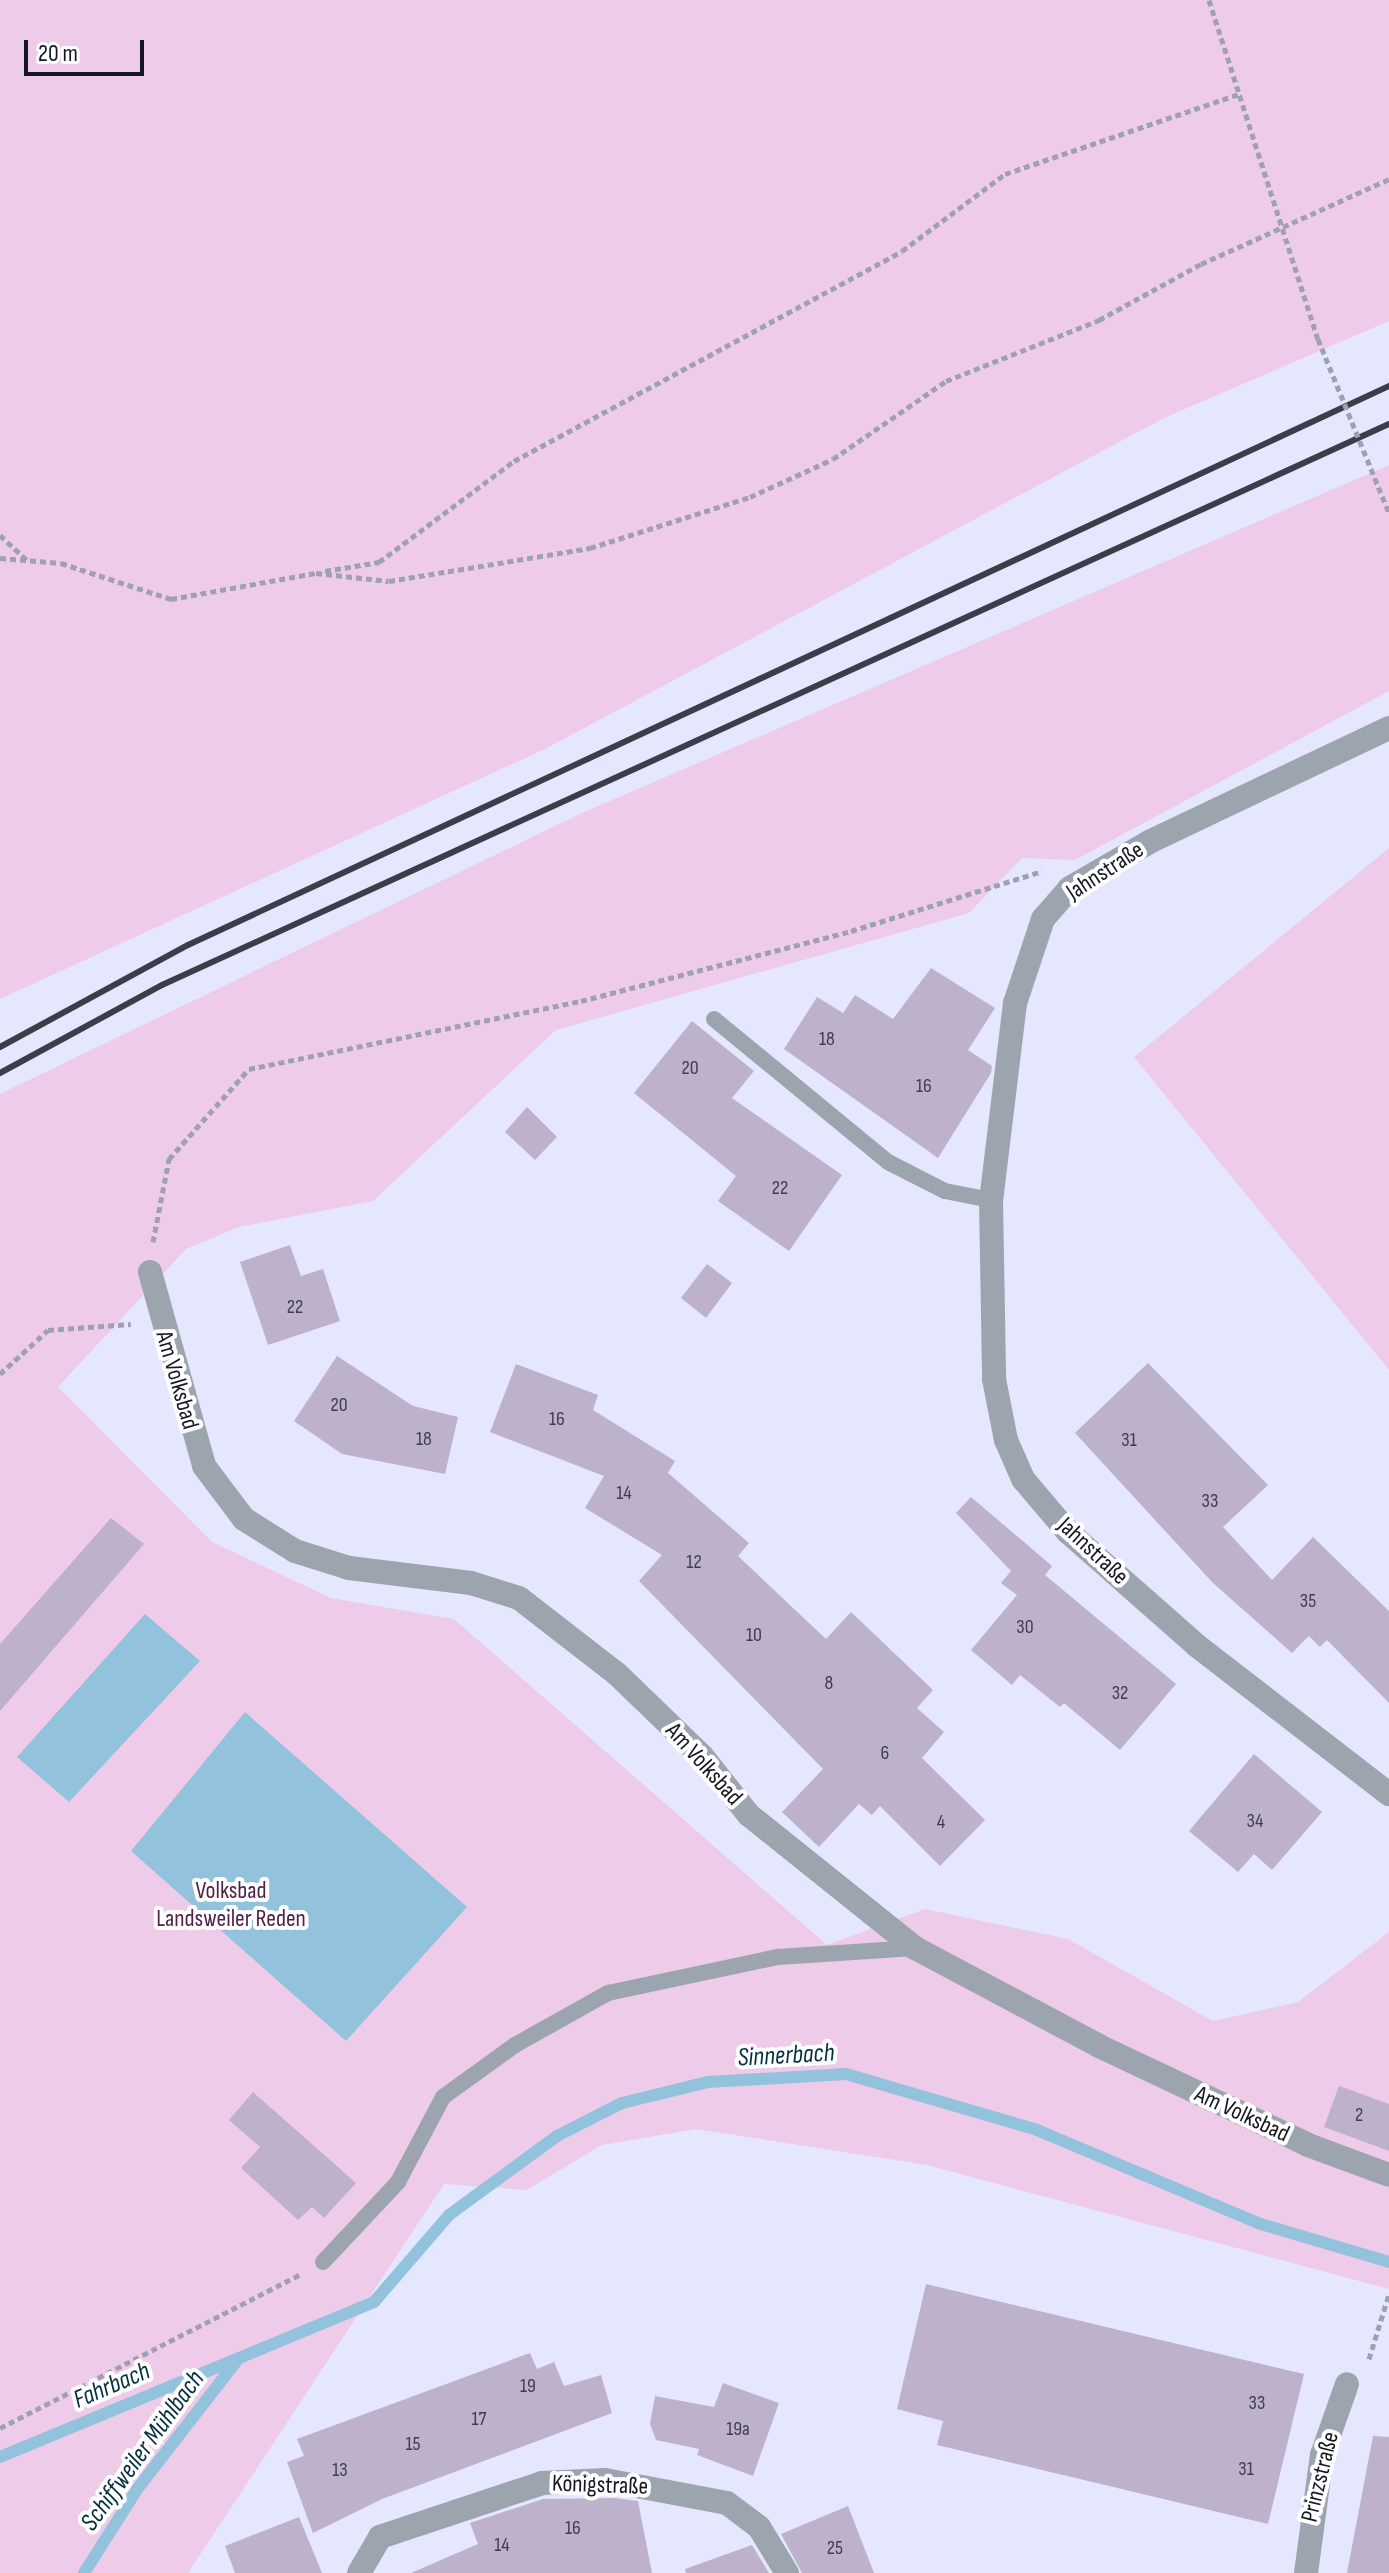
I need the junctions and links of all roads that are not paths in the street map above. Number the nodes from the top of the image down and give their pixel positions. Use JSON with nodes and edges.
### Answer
{"nodes":[{"id":1,"x":1389,"y":728,"type":"edge"},
{"id":2,"x":714,"y":1019,"type":"dead end"},
{"id":3,"x":991,"y":1200,"type":"junction"},
{"id":4,"x":150,"y":1272,"type":"road end"},
{"id":5,"x":1389,"y":1794,"type":"edge"},
{"id":6,"x":915,"y":1948,"type":"junction"},
{"id":7,"x":1389,"y":2175,"type":"edge"},
{"id":8,"x":323,"y":2262,"type":"road end"},
{"id":9,"x":1347,"y":2384,"type":"road end"},
{"id":10,"x":359,"y":2573,"type":"edge"},
{"id":11,"x":787,"y":2573,"type":"edge"},
{"id":12,"x":1306,"y":2573,"type":"edge"}],
"edges":[{"from":1,"to":3,"type":"street","name":"Jahnstraße"},
{"from":2,"to":3,"type":"lane"},
{"from":3,"to":5,"type":"street","name":"Jahnstraße"},
{"from":4,"to":6,"type":"street","name":"Am Volksbad"},
{"from":6,"to":7,"type":"street","name":"Am Volksbad"},
{"from":6,"to":8,"type":"lane"},
{"from":9,"to":12,"type":"street","name":"Prinzstraße"},
{"from":10,"to":11,"type":"street","name":"Königstraße"}]}
